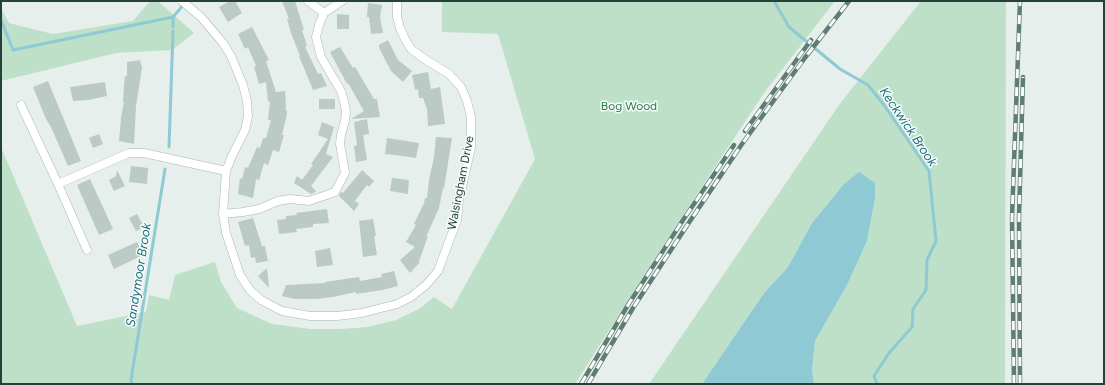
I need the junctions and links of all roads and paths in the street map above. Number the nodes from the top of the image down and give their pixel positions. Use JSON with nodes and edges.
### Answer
{"nodes":[{"id":1,"x":182,"y":1,"type":"edge"},
{"id":2,"x":308,"y":1,"type":"edge"},
{"id":3,"x":342,"y":1,"type":"edge"},
{"id":4,"x":397,"y":1,"type":"edge"},
{"id":5,"x":324,"y":13,"type":"junction"},
{"id":6,"x":21,"y":105,"type":"dead end"},
{"id":7,"x":226,"y":171,"type":"junction"},
{"id":8,"x":58,"y":184,"type":"junction"},
{"id":9,"x":223,"y":214,"type":"junction"},
{"id":10,"x":87,"y":250,"type":"dead end"}],
"edges":[{"from":1,"to":7,"type":"street","name":"Walsingham Drive"},
{"from":2,"to":5,"type":"street"},
{"from":3,"to":5,"type":"street"},
{"from":4,"to":9,"type":"street","name":"Walsingham Drive"},
{"from":5,"to":9,"type":"street"},
{"from":6,"to":8,"type":"street"},
{"from":7,"to":8,"type":"street"},
{"from":7,"to":9,"type":"street","name":"Walsingham Drive"},
{"from":8,"to":10,"type":"street"}]}
